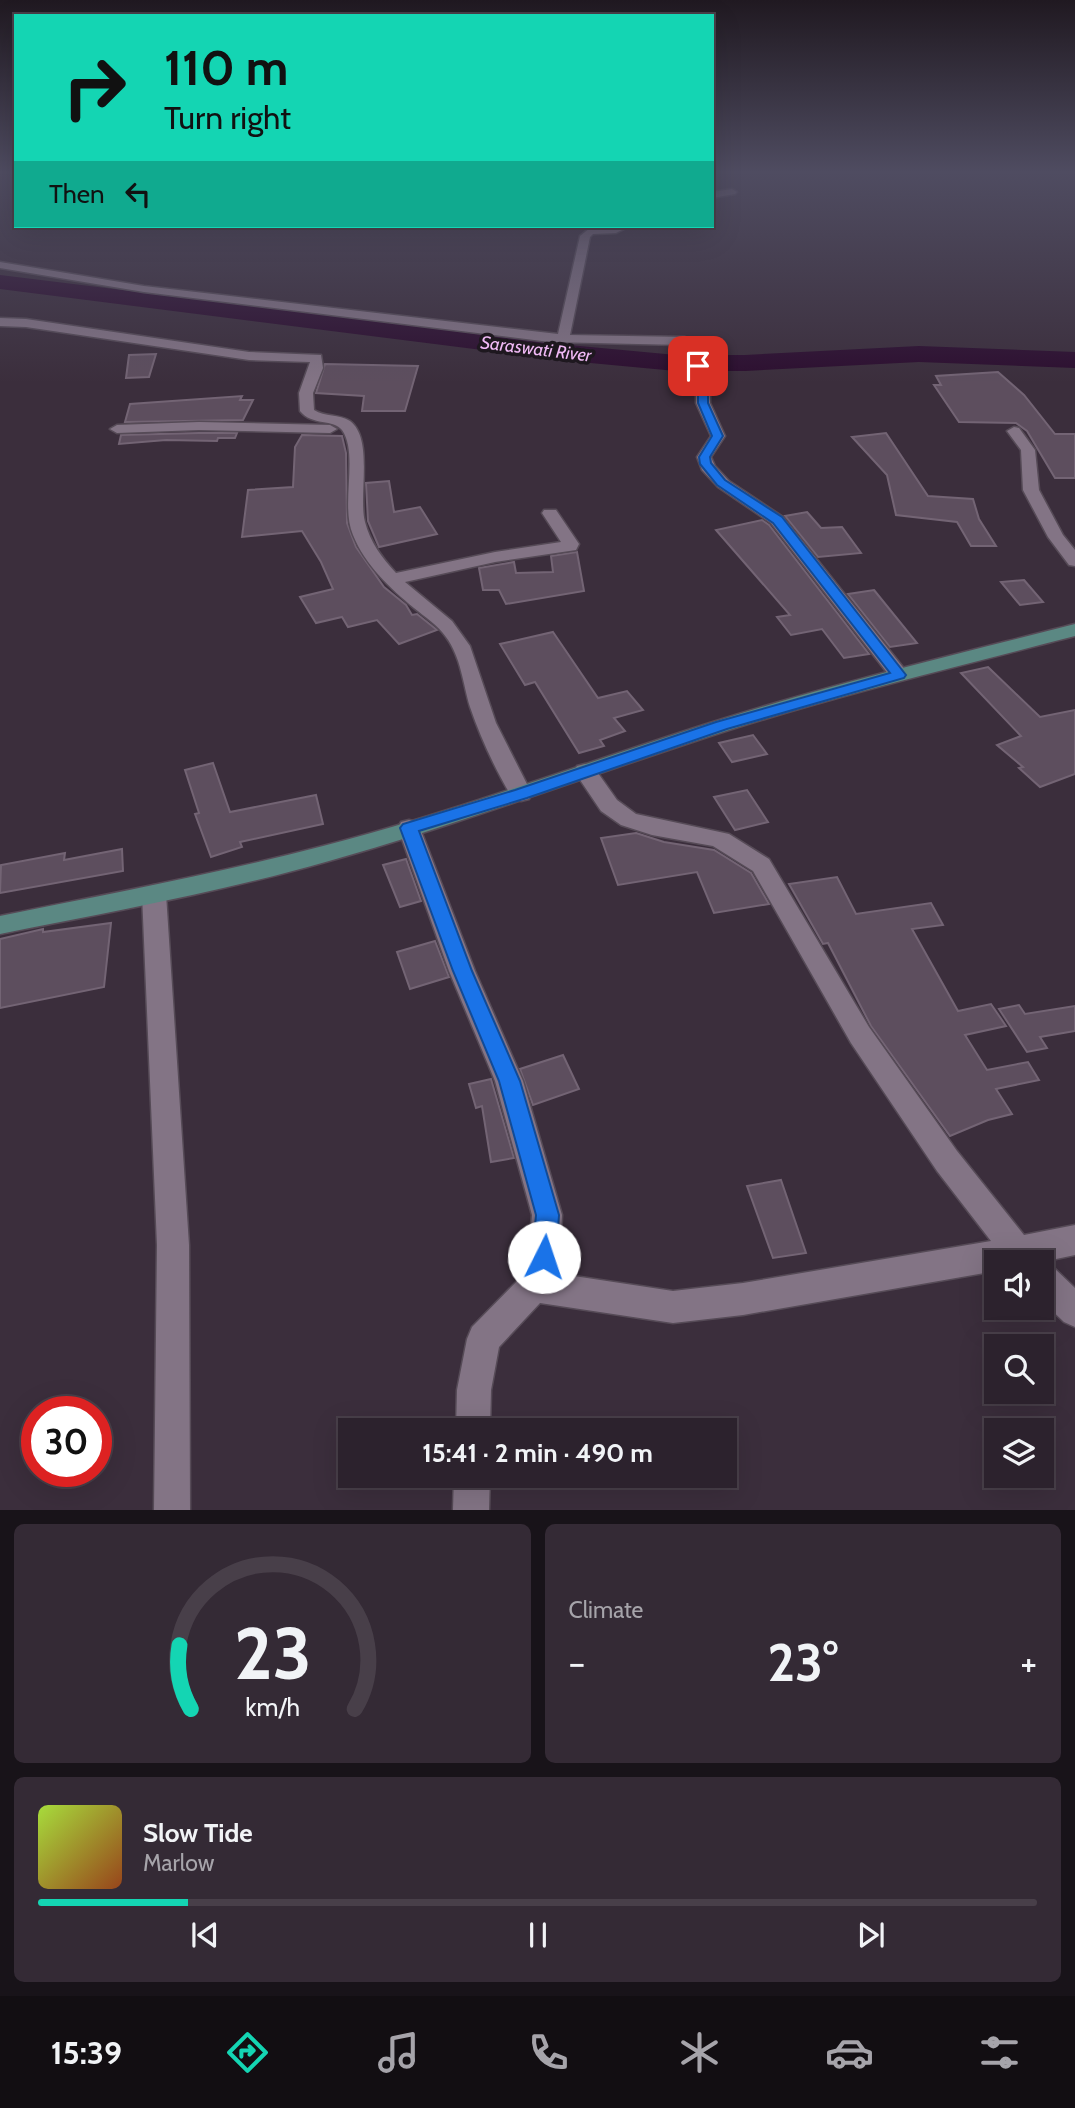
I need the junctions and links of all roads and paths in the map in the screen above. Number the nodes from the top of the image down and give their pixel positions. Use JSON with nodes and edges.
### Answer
{"nodes":[{"id":1,"x":583,"y":242,"type":"edge"},
{"id":2,"x":0,"y":265,"type":"edge"},
{"id":3,"x":0,"y":322,"type":"edge"},
{"id":4,"x":564,"y":339,"type":"junction"},
{"id":5,"x":117,"y":429,"type":"dead end"},
{"id":6,"x":350,"y":430,"type":"junction"},
{"id":7,"x":1014,"y":432,"type":"dead end"},
{"id":8,"x":550,"y":513,"type":"dead end"},
{"id":9,"x":1075,"y":561,"type":"edge"},
{"id":10,"x":391,"y":579,"type":"junction"},
{"id":11,"x":1075,"y":630,"type":"edge"},
{"id":12,"x":899,"y":675,"type":"junction"},
{"id":13,"x":585,"y":771,"type":"junction"},
{"id":14,"x":521,"y":794,"type":"junction"},
{"id":15,"x":409,"y":828,"type":"junction"},
{"id":16,"x":154,"y":894,"type":"junction"},
{"id":17,"x":0,"y":925,"type":"edge"},
{"id":18,"x":1075,"y":1240,"type":"edge"},
{"id":19,"x":1017,"y":1250,"type":"edge"},
{"id":20,"x":1044,"y":1250,"type":"edge"},
{"id":21,"x":984,"y":1263,"type":"edge"},
{"id":22,"x":534,"y":1286,"type":"junction"},
{"id":23,"x":1054,"y":1290,"type":"edge"},
{"id":24,"x":1075,"y":1311,"type":"edge"},
{"id":25,"x":473,"y":1418,"type":"edge"},
{"id":26,"x":472,"y":1488,"type":"edge"},
{"id":27,"x":172,"y":1510,"type":"edge"},
{"id":28,"x":471,"y":1510,"type":"edge"}],
"edges":[{"from":1,"to":4,"type":"street"},
{"from":2,"to":4,"type":"street"},
{"from":3,"to":6,"type":"street"},
{"from":4,"to":12,"type":"street"},
{"from":5,"to":6,"type":"street"},
{"from":6,"to":10,"type":"street"},
{"from":7,"to":9,"type":"street"},
{"from":8,"to":10,"type":"street"},
{"from":10,"to":14,"type":"street"},
{"from":11,"to":12,"type":"main road"},
{"from":12,"to":13,"type":"main road"},
{"from":13,"to":14,"type":"main road"},
{"from":13,"to":19,"type":"street"},
{"from":14,"to":15,"type":"main road"},
{"from":15,"to":16,"type":"main road"},
{"from":15,"to":22,"type":"street"},
{"from":16,"to":17,"type":"main road"},
{"from":16,"to":27,"type":"street"},
{"from":18,"to":20,"type":"street"},
{"from":21,"to":22,"type":"street"},
{"from":22,"to":25,"type":"street"},
{"from":23,"to":24,"type":"street"},
{"from":26,"to":28,"type":"street"}]}
